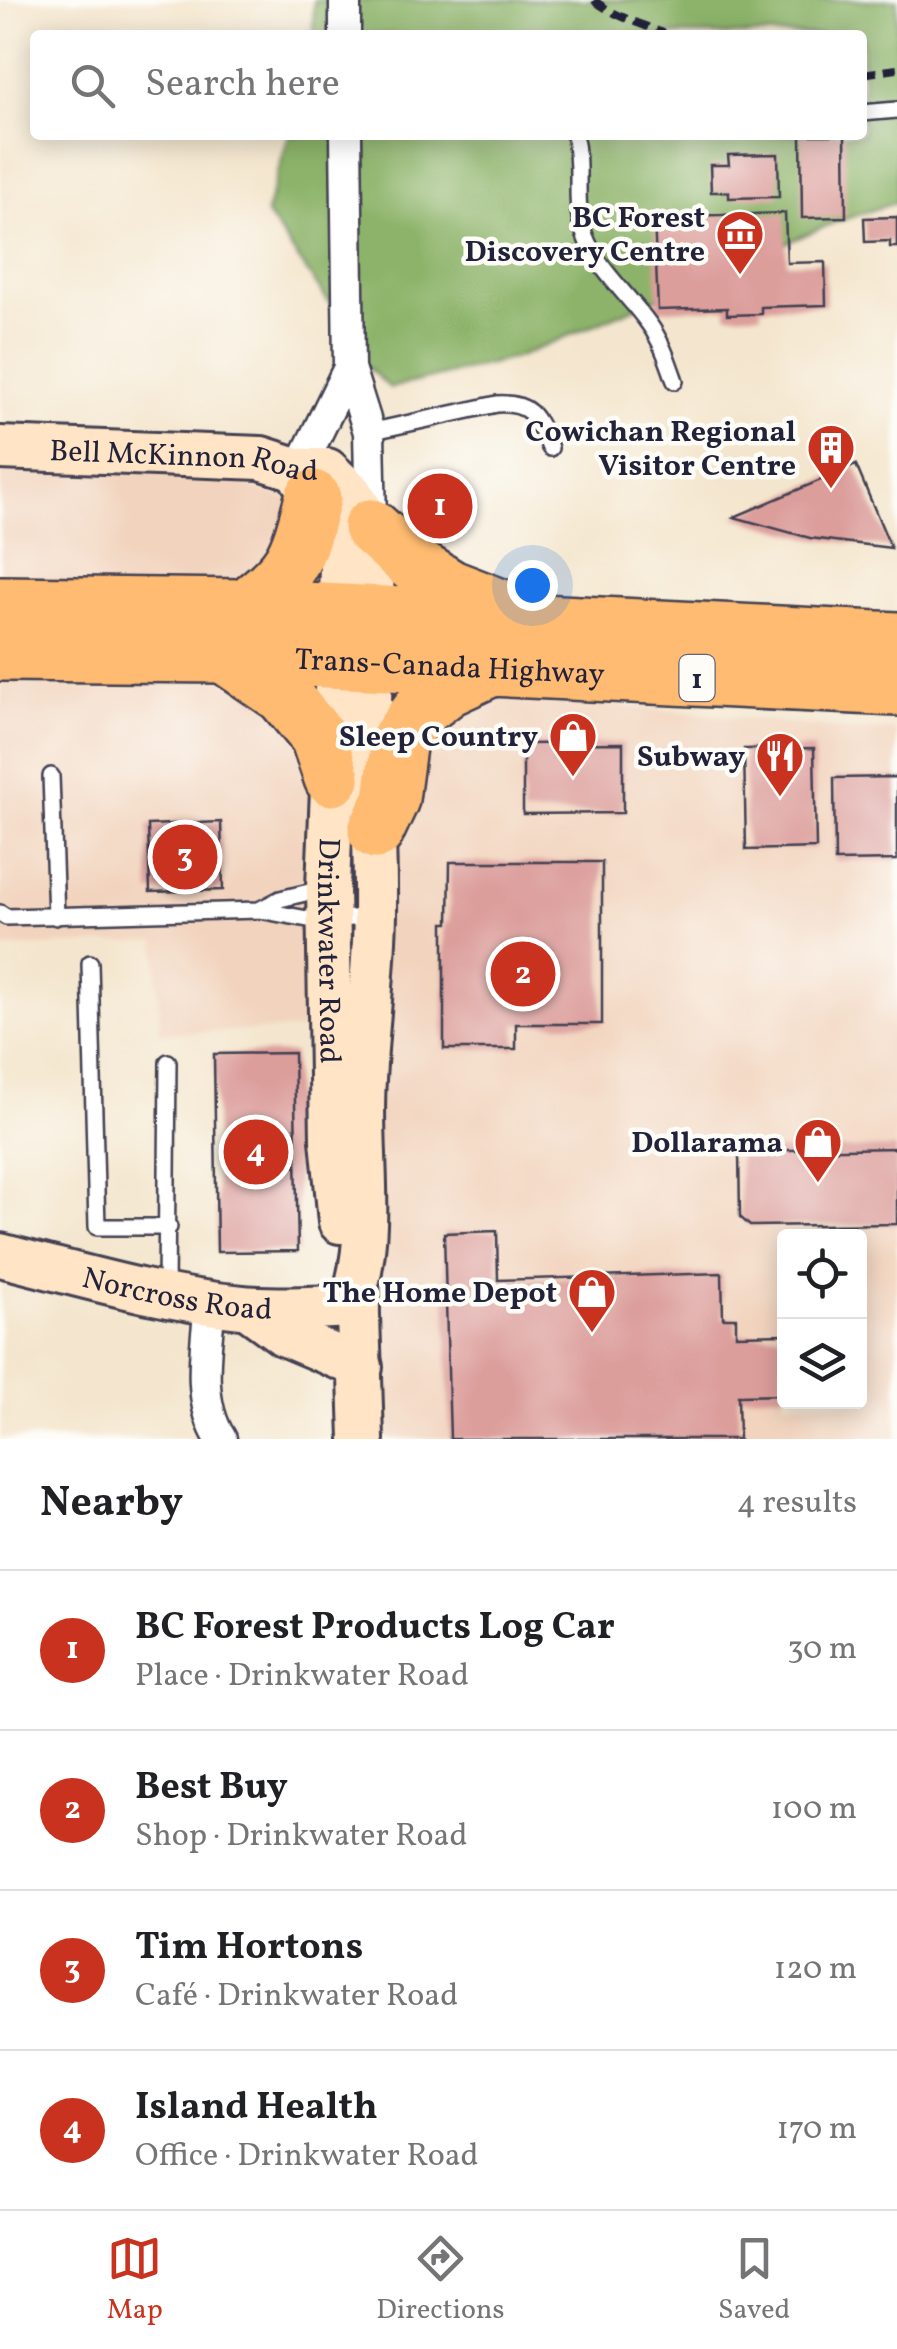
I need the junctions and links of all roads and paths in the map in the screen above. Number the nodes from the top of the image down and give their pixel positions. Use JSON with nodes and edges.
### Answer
{"nodes":[{"id":1,"x":345,"y":0,"type":"edge"},
{"id":2,"x":345,"y":30,"type":"edge"},
{"id":3,"x":897,"y":110,"type":"edge"},
{"id":4,"x":867,"y":112,"type":"edge"},
{"id":5,"x":346,"y":140,"type":"edge"},
{"id":6,"x":575,"y":140,"type":"edge"},
{"id":7,"x":349,"y":368,"type":"junction"},
{"id":8,"x":676,"y":381,"type":"dead end"},
{"id":9,"x":368,"y":432,"type":"junction"},
{"id":10,"x":0,"y":448,"type":"edge"},
{"id":11,"x":550,"y":448,"type":"dead end"},
{"id":12,"x":306,"y":484,"type":"junction"},
{"id":13,"x":371,"y":527,"type":"junction"},
{"id":14,"x":0,"y":604,"type":"edge"},
{"id":15,"x":533,"y":621,"type":"junction"},
{"id":16,"x":234,"y":631,"type":"junction"},
{"id":17,"x":355,"y":637,"type":"junction"},
{"id":18,"x":897,"y":640,"type":"edge"},
{"id":19,"x":0,"y":653,"type":"edge"},
{"id":20,"x":496,"y":666,"type":"junction"},
{"id":21,"x":897,"y":688,"type":"edge"},
{"id":22,"x":51,"y":776,"type":"dead end"},
{"id":23,"x":332,"y":778,"type":"junction"},
{"id":24,"x":376,"y":831,"type":"junction"},
{"id":25,"x":329,"y":903,"type":"junction"},
{"id":26,"x":259,"y":910,"type":"junction"},
{"id":27,"x":0,"y":913,"type":"edge"},
{"id":28,"x":56,"y":917,"type":"junction"},
{"id":29,"x":375,"y":917,"type":"junction"},
{"id":30,"x":90,"y":963,"type":"dead end"},
{"id":31,"x":168,"y":1062,"type":"dead end"},
{"id":32,"x":169,"y":1228,"type":"junction"},
{"id":33,"x":0,"y":1256,"type":"edge"},
{"id":34,"x":357,"y":1295,"type":"junction"},
{"id":35,"x":166,"y":1296,"type":"junction"},
{"id":36,"x":228,"y":1306,"type":"junction"},
{"id":37,"x":361,"y":1367,"type":"junction"},
{"id":38,"x":220,"y":1439,"type":"edge"},
{"id":39,"x":362,"y":1439,"type":"edge"}],
"edges":[{"from":1,"to":2,"type":"street"},
{"from":3,"to":4,"type":"lane"},
{"from":5,"to":7,"type":"street"},
{"from":6,"to":8,"type":"lane"},
{"from":7,"to":9,"type":"street"},
{"from":7,"to":12,"type":"street"},
{"from":9,"to":11,"type":"lane"},
{"from":9,"to":13,"type":"street"},
{"from":10,"to":12,"type":"street","name":"Bell McKinnon Road"},
{"from":12,"to":13,"type":"street","name":"Bell McKinnon Road"},
{"from":12,"to":16,"type":"highway"},
{"from":12,"to":17,"type":"street"},
{"from":13,"to":15,"type":"highway"},
{"from":13,"to":17,"type":"street"},
{"from":14,"to":16,"type":"highway","name":"Trans-Canada Highway","number":"1"},
{"from":15,"to":17,"type":"highway","name":"Trans-Canada Highway","number":"1"},
{"from":15,"to":18,"type":"highway","name":"Trans-Canada Highway","number":"1"},
{"from":16,"to":17,"type":"highway","name":"Trans-Canada Highway","number":"1"},
{"from":16,"to":19,"type":"highway","name":"Trans-Canada Highway","number":"1"},
{"from":16,"to":23,"type":"highway"},
{"from":17,"to":20,"type":"highway","name":"Trans-Canada Highway","number":"1"},
{"from":17,"to":23,"type":"street","name":"Drinkwater Road"},
{"from":17,"to":24,"type":"street","name":"Drinkwater Road"},
{"from":20,"to":21,"type":"highway","name":"Trans-Canada Highway","number":"1"},
{"from":20,"to":24,"type":"highway"},
{"from":22,"to":28,"type":"lane"},
{"from":23,"to":25,"type":"street","name":"Drinkwater Road"},
{"from":24,"to":29,"type":"street","name":"Drinkwater Road"},
{"from":25,"to":26,"type":"lane"},
{"from":25,"to":26,"type":"lane"},
{"from":25,"to":29,"type":"lane"},
{"from":25,"to":34,"type":"street","name":"Drinkwater Road"},
{"from":26,"to":28,"type":"lane"},
{"from":27,"to":28,"type":"lane"},
{"from":29,"to":34,"type":"street","name":"Drinkwater Road"},
{"from":30,"to":32,"type":"lane"},
{"from":31,"to":32,"type":"lane"},
{"from":32,"to":35,"type":"lane"},
{"from":33,"to":35,"type":"street","name":"Norcross Road"},
{"from":34,"to":36,"type":"street","name":"Norcross Road"},
{"from":34,"to":37,"type":"street","name":"Drinkwater Road"},
{"from":35,"to":36,"type":"street","name":"Norcross Road"},
{"from":36,"to":37,"type":"street"},
{"from":36,"to":38,"type":"street"},
{"from":37,"to":39,"type":"street","name":"Drinkwater Road"}]}
